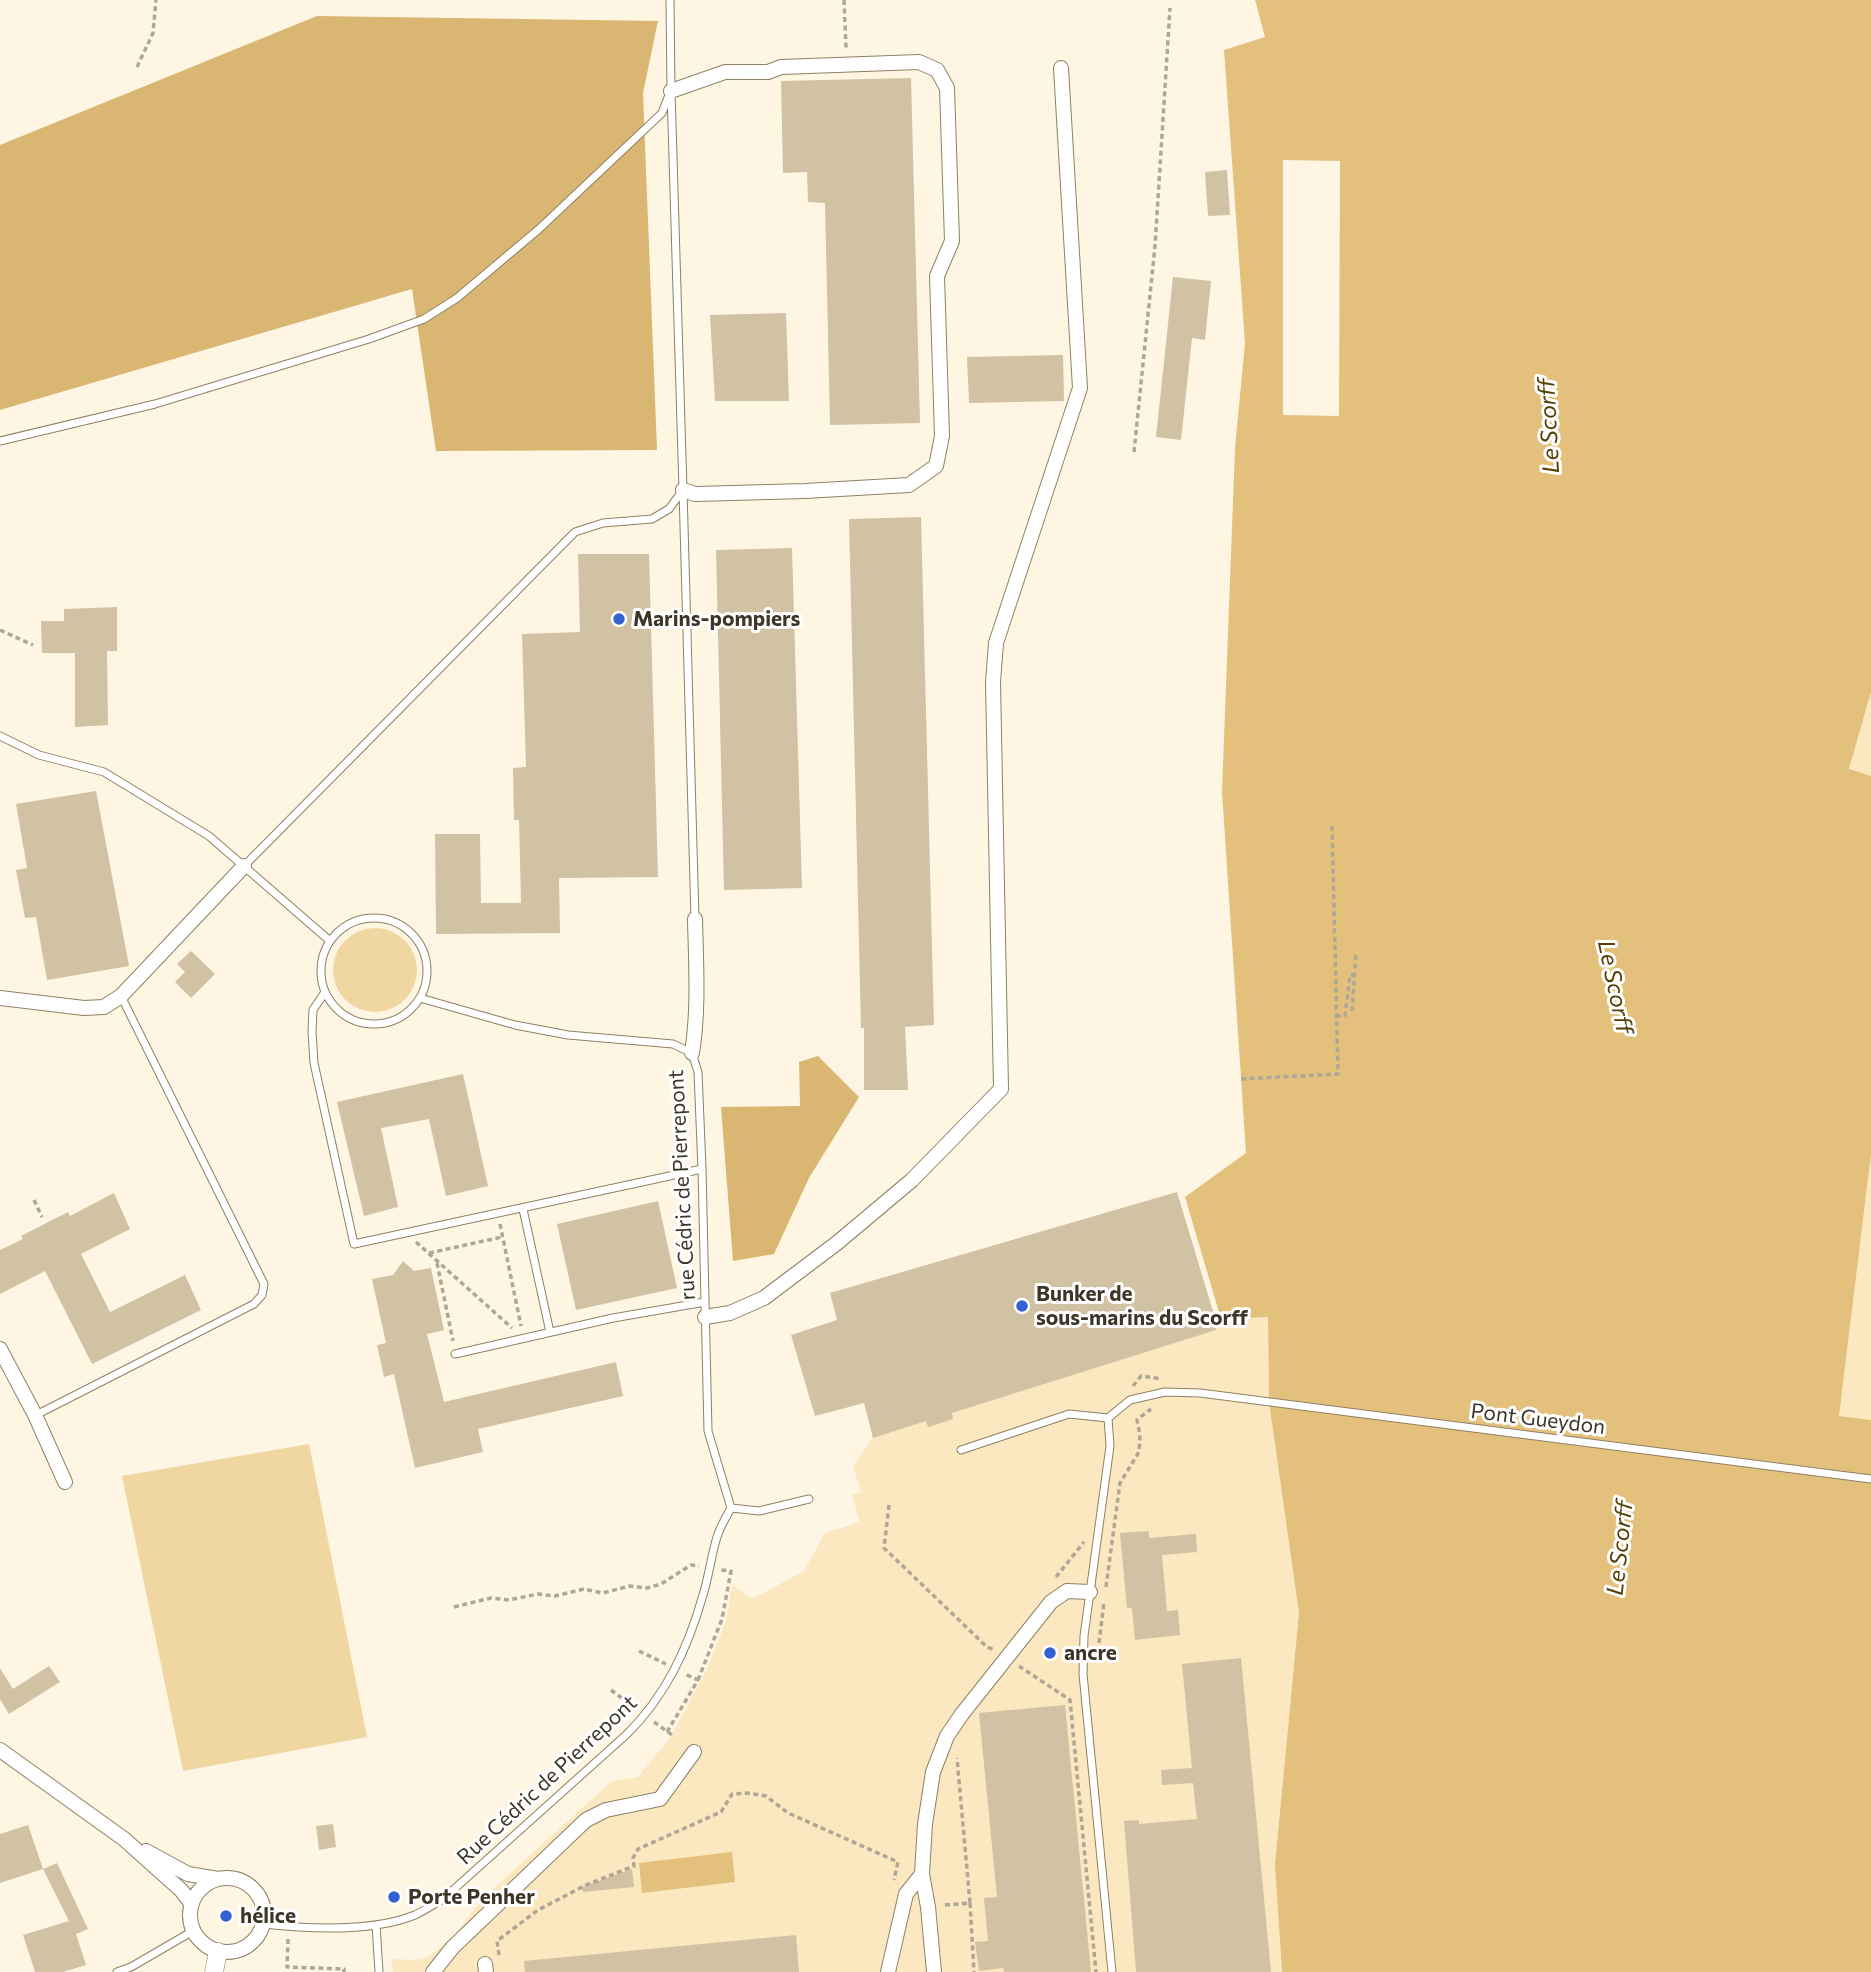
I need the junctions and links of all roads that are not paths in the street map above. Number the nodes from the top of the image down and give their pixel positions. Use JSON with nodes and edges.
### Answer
{"nodes":[{"id":1,"x":670,"y":0,"type":"edge"},
{"id":2,"x":1060,"y":68,"type":"dead end"},
{"id":3,"x":671,"y":91,"type":"junction"},
{"id":4,"x":0,"y":441,"type":"edge"},
{"id":5,"x":683,"y":490,"type":"junction"},
{"id":6,"x":0,"y":736,"type":"edge"},
{"id":7,"x":244,"y":866,"type":"junction"},
{"id":8,"x":695,"y":919,"type":"joint"},
{"id":9,"x":330,"y":941,"type":"junction"},
{"id":10,"x":325,"y":992,"type":"junction"},
{"id":11,"x":121,"y":996,"type":"junction"},
{"id":12,"x":420,"y":998,"type":"junction"},
{"id":13,"x":0,"y":999,"type":"edge"},
{"id":14,"x":692,"y":1053,"type":"junction"},
{"id":15,"x":702,"y":1169,"type":"junction"},
{"id":16,"x":523,"y":1209,"type":"junction"},
{"id":17,"x":705,"y":1302,"type":"junction"},
{"id":18,"x":705,"y":1317,"type":"junction"},
{"id":19,"x":550,"y":1332,"type":"junction"},
{"id":20,"x":0,"y":1349,"type":"edge"},
{"id":21,"x":455,"y":1354,"type":"road end"},
{"id":22,"x":35,"y":1415,"type":"junction"},
{"id":23,"x":1108,"y":1418,"type":"junction"},
{"id":24,"x":961,"y":1450,"type":"dead end"},
{"id":25,"x":1871,"y":1479,"type":"edge"},
{"id":26,"x":65,"y":1482,"type":"dead end"},
{"id":27,"x":809,"y":1499,"type":"dead end"},
{"id":28,"x":731,"y":1508,"type":"junction"},
{"id":29,"x":1090,"y":1592,"type":"junction"},
{"id":30,"x":0,"y":1750,"type":"edge"},
{"id":31,"x":694,"y":1752,"type":"dead end"},
{"id":32,"x":124,"y":1839,"type":"junction"},
{"id":33,"x":922,"y":1874,"type":"junction"},
{"id":34,"x":218,"y":1879,"type":"junction"},
{"id":35,"x":191,"y":1903,"type":"junction"},
{"id":36,"x":264,"y":1924,"type":"junction"},
{"id":37,"x":376,"y":1925,"type":"junction"},
{"id":38,"x":193,"y":1931,"type":"junction"},
{"id":39,"x":218,"y":1952,"type":"junction"},
{"id":40,"x":117,"y":1972,"type":"edge"},
{"id":41,"x":214,"y":1972,"type":"edge"},
{"id":42,"x":379,"y":1972,"type":"edge"},
{"id":43,"x":433,"y":1972,"type":"edge"},
{"id":44,"x":888,"y":1972,"type":"edge"},
{"id":45,"x":934,"y":1972,"type":"edge"},
{"id":46,"x":1112,"y":1972,"type":"edge"}],
"edges":[{"from":1,"to":3,"type":"lane"},
{"from":2,"to":18,"type":"street"},
{"from":3,"to":4,"type":"lane"},
{"from":3,"to":5,"type":"lane"},
{"from":3,"to":5,"type":"street"},
{"from":5,"to":7,"type":"lane"},
{"from":5,"to":8,"type":"lane"},
{"from":6,"to":7,"type":"lane"},
{"from":7,"to":9,"type":"lane"},
{"from":7,"to":11,"type":"street"},
{"from":8,"to":14,"type":"street"},
{"from":9,"to":10,"type":"lane"},
{"from":9,"to":12,"type":"lane"},
{"from":10,"to":12,"type":"lane"},
{"from":10,"to":16,"type":"lane"},
{"from":11,"to":13,"type":"street"},
{"from":11,"to":22,"type":"lane"},
{"from":12,"to":14,"type":"lane","name":"rue Cédric de Pierrepont"},
{"from":14,"to":15,"type":"lane","name":"rue Cédric de Pierrepont"},
{"from":15,"to":16,"type":"lane"},
{"from":15,"to":17,"type":"lane","name":"rue Cédric de Pierrepont"},
{"from":16,"to":19,"type":"lane"},
{"from":17,"to":18,"type":"lane","name":"rue Cédric de Pierrepont"},
{"from":17,"to":19,"type":"lane"},
{"from":18,"to":28,"type":"lane","name":"rue Cédric de Pierrepont"},
{"from":19,"to":21,"type":"lane"},
{"from":20,"to":22,"type":"street"},
{"from":22,"to":26,"type":"street"},
{"from":23,"to":24,"type":"lane"},
{"from":23,"to":25,"type":"lane","name":"Pont Gueydon"},
{"from":23,"to":29,"type":"lane"},
{"from":27,"to":28,"type":"lane"},
{"from":28,"to":37,"type":"lane","name":"Rue Cédric de Pierrepont"},
{"from":29,"to":33,"type":"street"},
{"from":29,"to":46,"type":"lane"},
{"from":30,"to":32,"type":"street"},
{"from":31,"to":43,"type":"street"},
{"from":32,"to":34,"type":"street"},
{"from":32,"to":35,"type":"street"},
{"from":33,"to":44,"type":"street"},
{"from":33,"to":45,"type":"street"},
{"from":34,"to":35,"type":"street"},
{"from":34,"to":36,"type":"street"},
{"from":35,"to":38,"type":"street"},
{"from":36,"to":37,"type":"lane","name":"Rue Cédric de Pierrepont"},
{"from":36,"to":39,"type":"street"},
{"from":37,"to":42,"type":"lane"},
{"from":38,"to":39,"type":"street"},
{"from":38,"to":40,"type":"lane"},
{"from":39,"to":41,"type":"street"}]}
